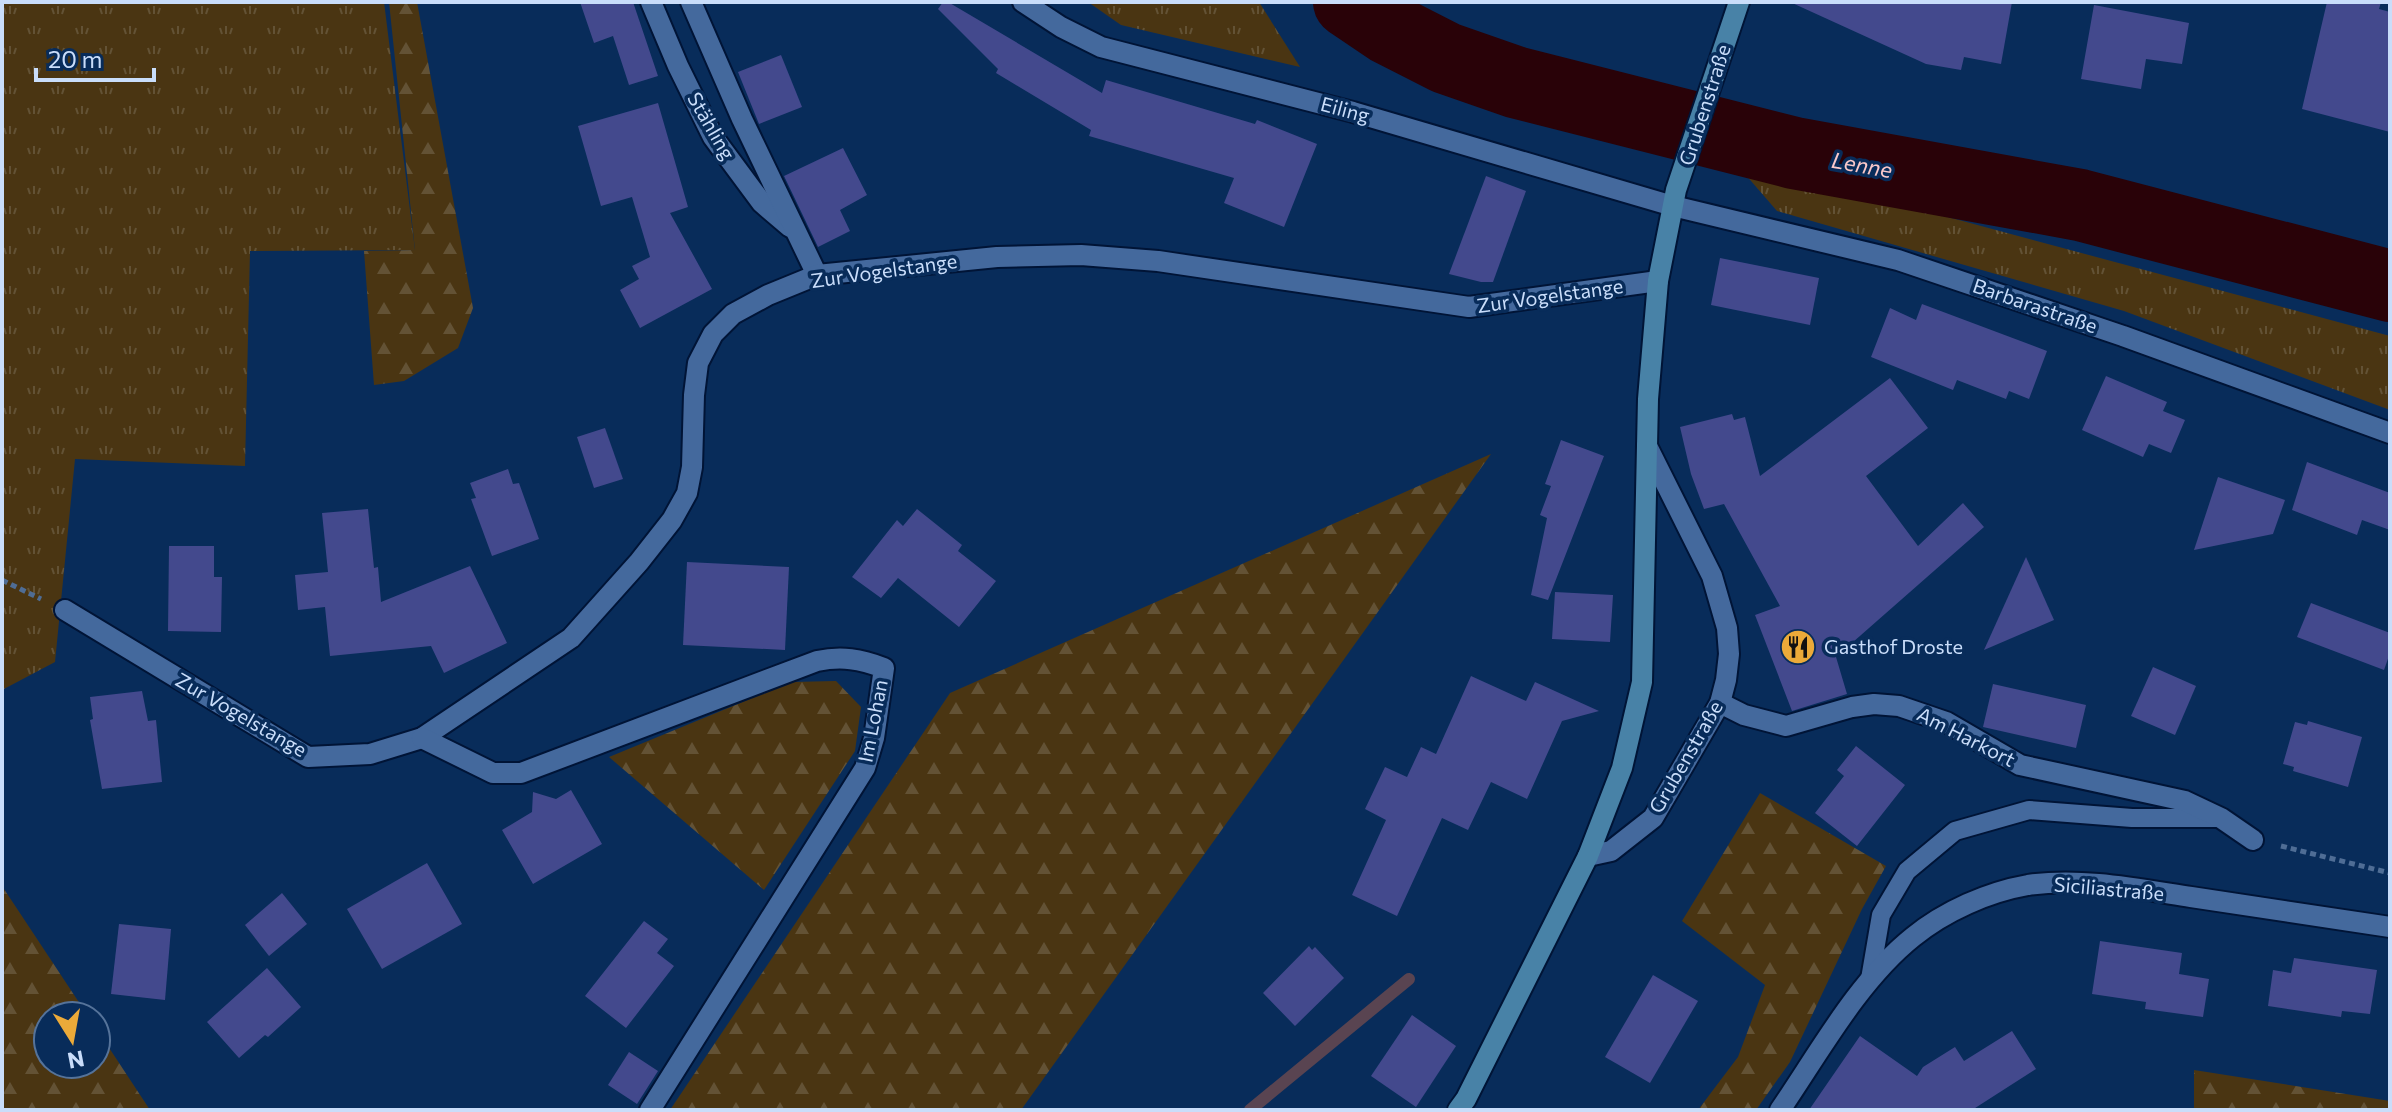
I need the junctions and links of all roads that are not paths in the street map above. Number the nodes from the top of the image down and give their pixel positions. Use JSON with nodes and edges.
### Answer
{"nodes":[{"id":1,"x":651,"y":2,"type":"edge"},
{"id":2,"x":691,"y":2,"type":"edge"},
{"id":3,"x":1023,"y":2,"type":"edge"},
{"id":4,"x":1739,"y":2,"type":"edge"},
{"id":5,"x":1674,"y":198,"type":"junction"},
{"id":6,"x":796,"y":233,"type":"junction"},
{"id":7,"x":817,"y":275,"type":"junction"},
{"id":8,"x":1658,"y":281,"type":"junction"},
{"id":9,"x":2390,"y":433,"type":"edge"},
{"id":10,"x":1647,"y":446,"type":"junction"},
{"id":11,"x":65,"y":610,"type":"road end"},
{"id":12,"x":1720,"y":703,"type":"junction"},
{"id":13,"x":422,"y":738,"type":"junction"},
{"id":14,"x":2221,"y":818,"type":"junction"},
{"id":15,"x":2253,"y":840,"type":"road end"},
{"id":16,"x":1588,"y":856,"type":"junction"},
{"id":17,"x":2390,"y":927,"type":"edge"},
{"id":18,"x":1870,"y":979,"type":"junction"},
{"id":19,"x":650,"y":1110,"type":"edge"},
{"id":20,"x":1458,"y":1110,"type":"edge"},
{"id":21,"x":1780,"y":1110,"type":"edge"}],
"edges":[{"from":1,"to":6,"type":"street","name":"Stähling"},
{"from":2,"to":6,"type":"street","name":"Stähling"},
{"from":3,"to":5,"type":"street","name":"Eiling"},
{"from":4,"to":5,"type":"main road","name":"Grubenstraße"},
{"from":5,"to":8,"type":"main road","name":"Grubenstraße"},
{"from":5,"to":9,"type":"street","name":"Barbarastraße"},
{"from":6,"to":7,"type":"street","name":"Stähling"},
{"from":7,"to":8,"type":"street","name":"Zur Vogelstange"},
{"from":7,"to":13,"type":"street","name":"Zur Vogelstange"},
{"from":8,"to":10,"type":"main road","name":"Grubenstraße"},
{"from":10,"to":12,"type":"street","name":"Grubenstraße"},
{"from":10,"to":16,"type":"main road","name":"Grubenstraße"},
{"from":11,"to":13,"type":"street","name":"Zur Vogelstange"},
{"from":12,"to":14,"type":"street","name":"Am Harkort"},
{"from":12,"to":16,"type":"street","name":"Grubenstraße"},
{"from":13,"to":19,"type":"street","name":"Im Lohan"},
{"from":14,"to":15,"type":"street","name":"Am Harkort"},
{"from":14,"to":18,"type":"lane"},
{"from":16,"to":20,"type":"main road","name":"Grubenstraße"},
{"from":17,"to":18,"type":"street","name":"Siciliastraße"},
{"from":18,"to":21,"type":"street","name":"Siciliastraße"}]}
